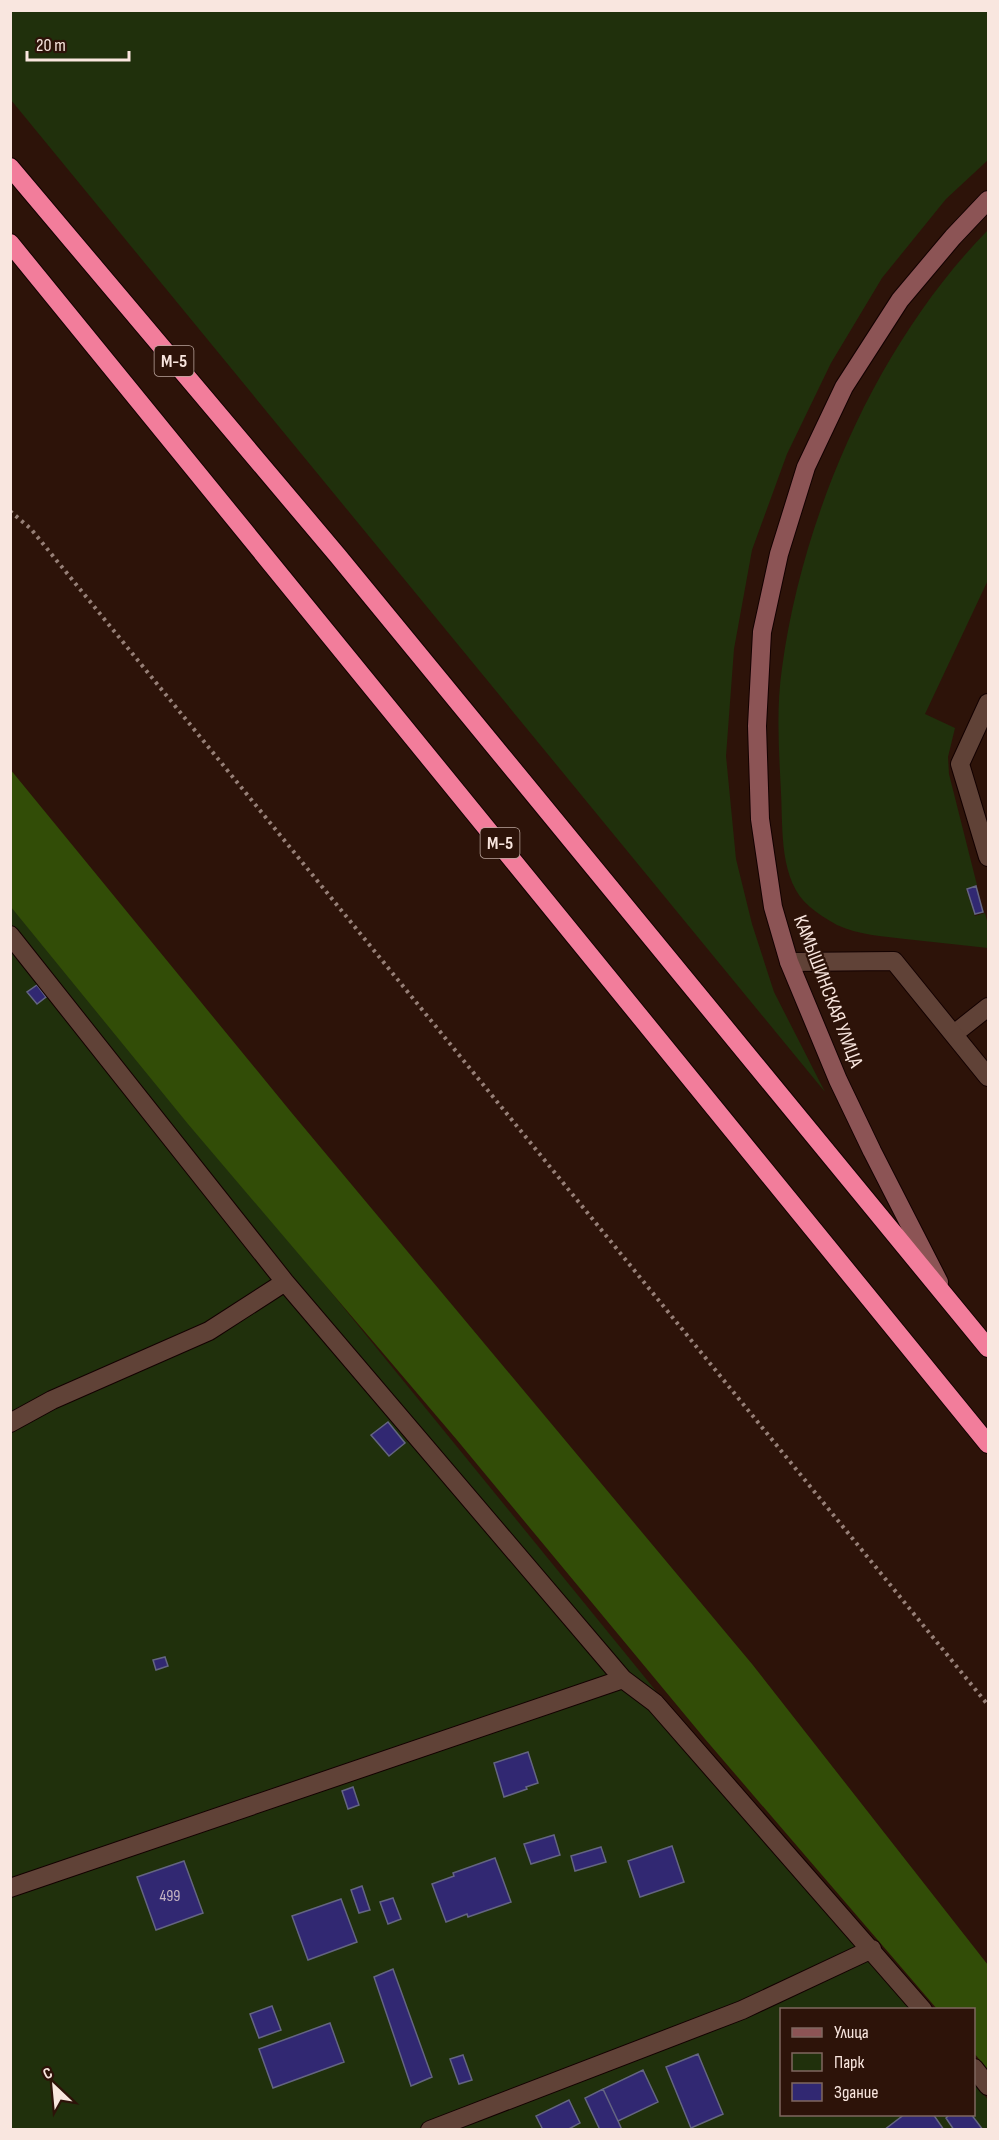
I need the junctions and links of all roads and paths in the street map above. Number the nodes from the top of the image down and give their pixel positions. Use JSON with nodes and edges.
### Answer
{"nodes":[{"id":1,"x":10,"y":167,"type":"edge"},
{"id":2,"x":988,"y":200,"type":"edge"},
{"id":3,"x":10,"y":243,"type":"edge"},
{"id":4,"x":10,"y":511,"type":"edge"},
{"id":5,"x":988,"y":703,"type":"edge"},
{"id":6,"x":988,"y":856,"type":"edge"},
{"id":7,"x":10,"y":935,"type":"edge"},
{"id":8,"x":789,"y":962,"type":"junction"},
{"id":9,"x":988,"y":1007,"type":"edge"},
{"id":10,"x":954,"y":1034,"type":"junction"},
{"id":11,"x":988,"y":1077,"type":"edge"},
{"id":12,"x":285,"y":1282,"type":"junction"},
{"id":13,"x":948,"y":1299,"type":"junction"},
{"id":14,"x":988,"y":1348,"type":"edge"},
{"id":15,"x":10,"y":1422,"type":"edge"},
{"id":16,"x":988,"y":1444,"type":"edge"},
{"id":17,"x":623,"y":1679,"type":"junction"},
{"id":18,"x":988,"y":1705,"type":"edge"},
{"id":19,"x":10,"y":1888,"type":"edge"},
{"id":20,"x":872,"y":1949,"type":"junction"},
{"id":21,"x":921,"y":2008,"type":"edge"},
{"id":22,"x":975,"y":2069,"type":"edge"},
{"id":23,"x":988,"y":2086,"type":"edge"},
{"id":24,"x":430,"y":2130,"type":"edge"}],
"edges":[{"from":1,"to":13,"type":"highway","number":"М-5"},
{"from":2,"to":8,"type":"street","name":"КАМЫШИНСКАЯ УЛИЦА"},
{"from":3,"to":16,"type":"highway","number":"М-5"},
{"from":4,"to":18,"type":"path"},
{"from":5,"to":6,"type":"street"},
{"from":7,"to":12,"type":"street"},
{"from":8,"to":10,"type":"street"},
{"from":8,"to":13,"type":"street","name":"КАМЫШИНСКАЯ УЛИЦА"},
{"from":9,"to":10,"type":"street"},
{"from":10,"to":11,"type":"street"},
{"from":12,"to":15,"type":"street"},
{"from":12,"to":17,"type":"street"},
{"from":13,"to":14,"type":"highway","number":"М-5"},
{"from":17,"to":19,"type":"street"},
{"from":17,"to":20,"type":"street"},
{"from":20,"to":21,"type":"street"},
{"from":20,"to":24,"type":"street"},
{"from":22,"to":23,"type":"street"}]}
